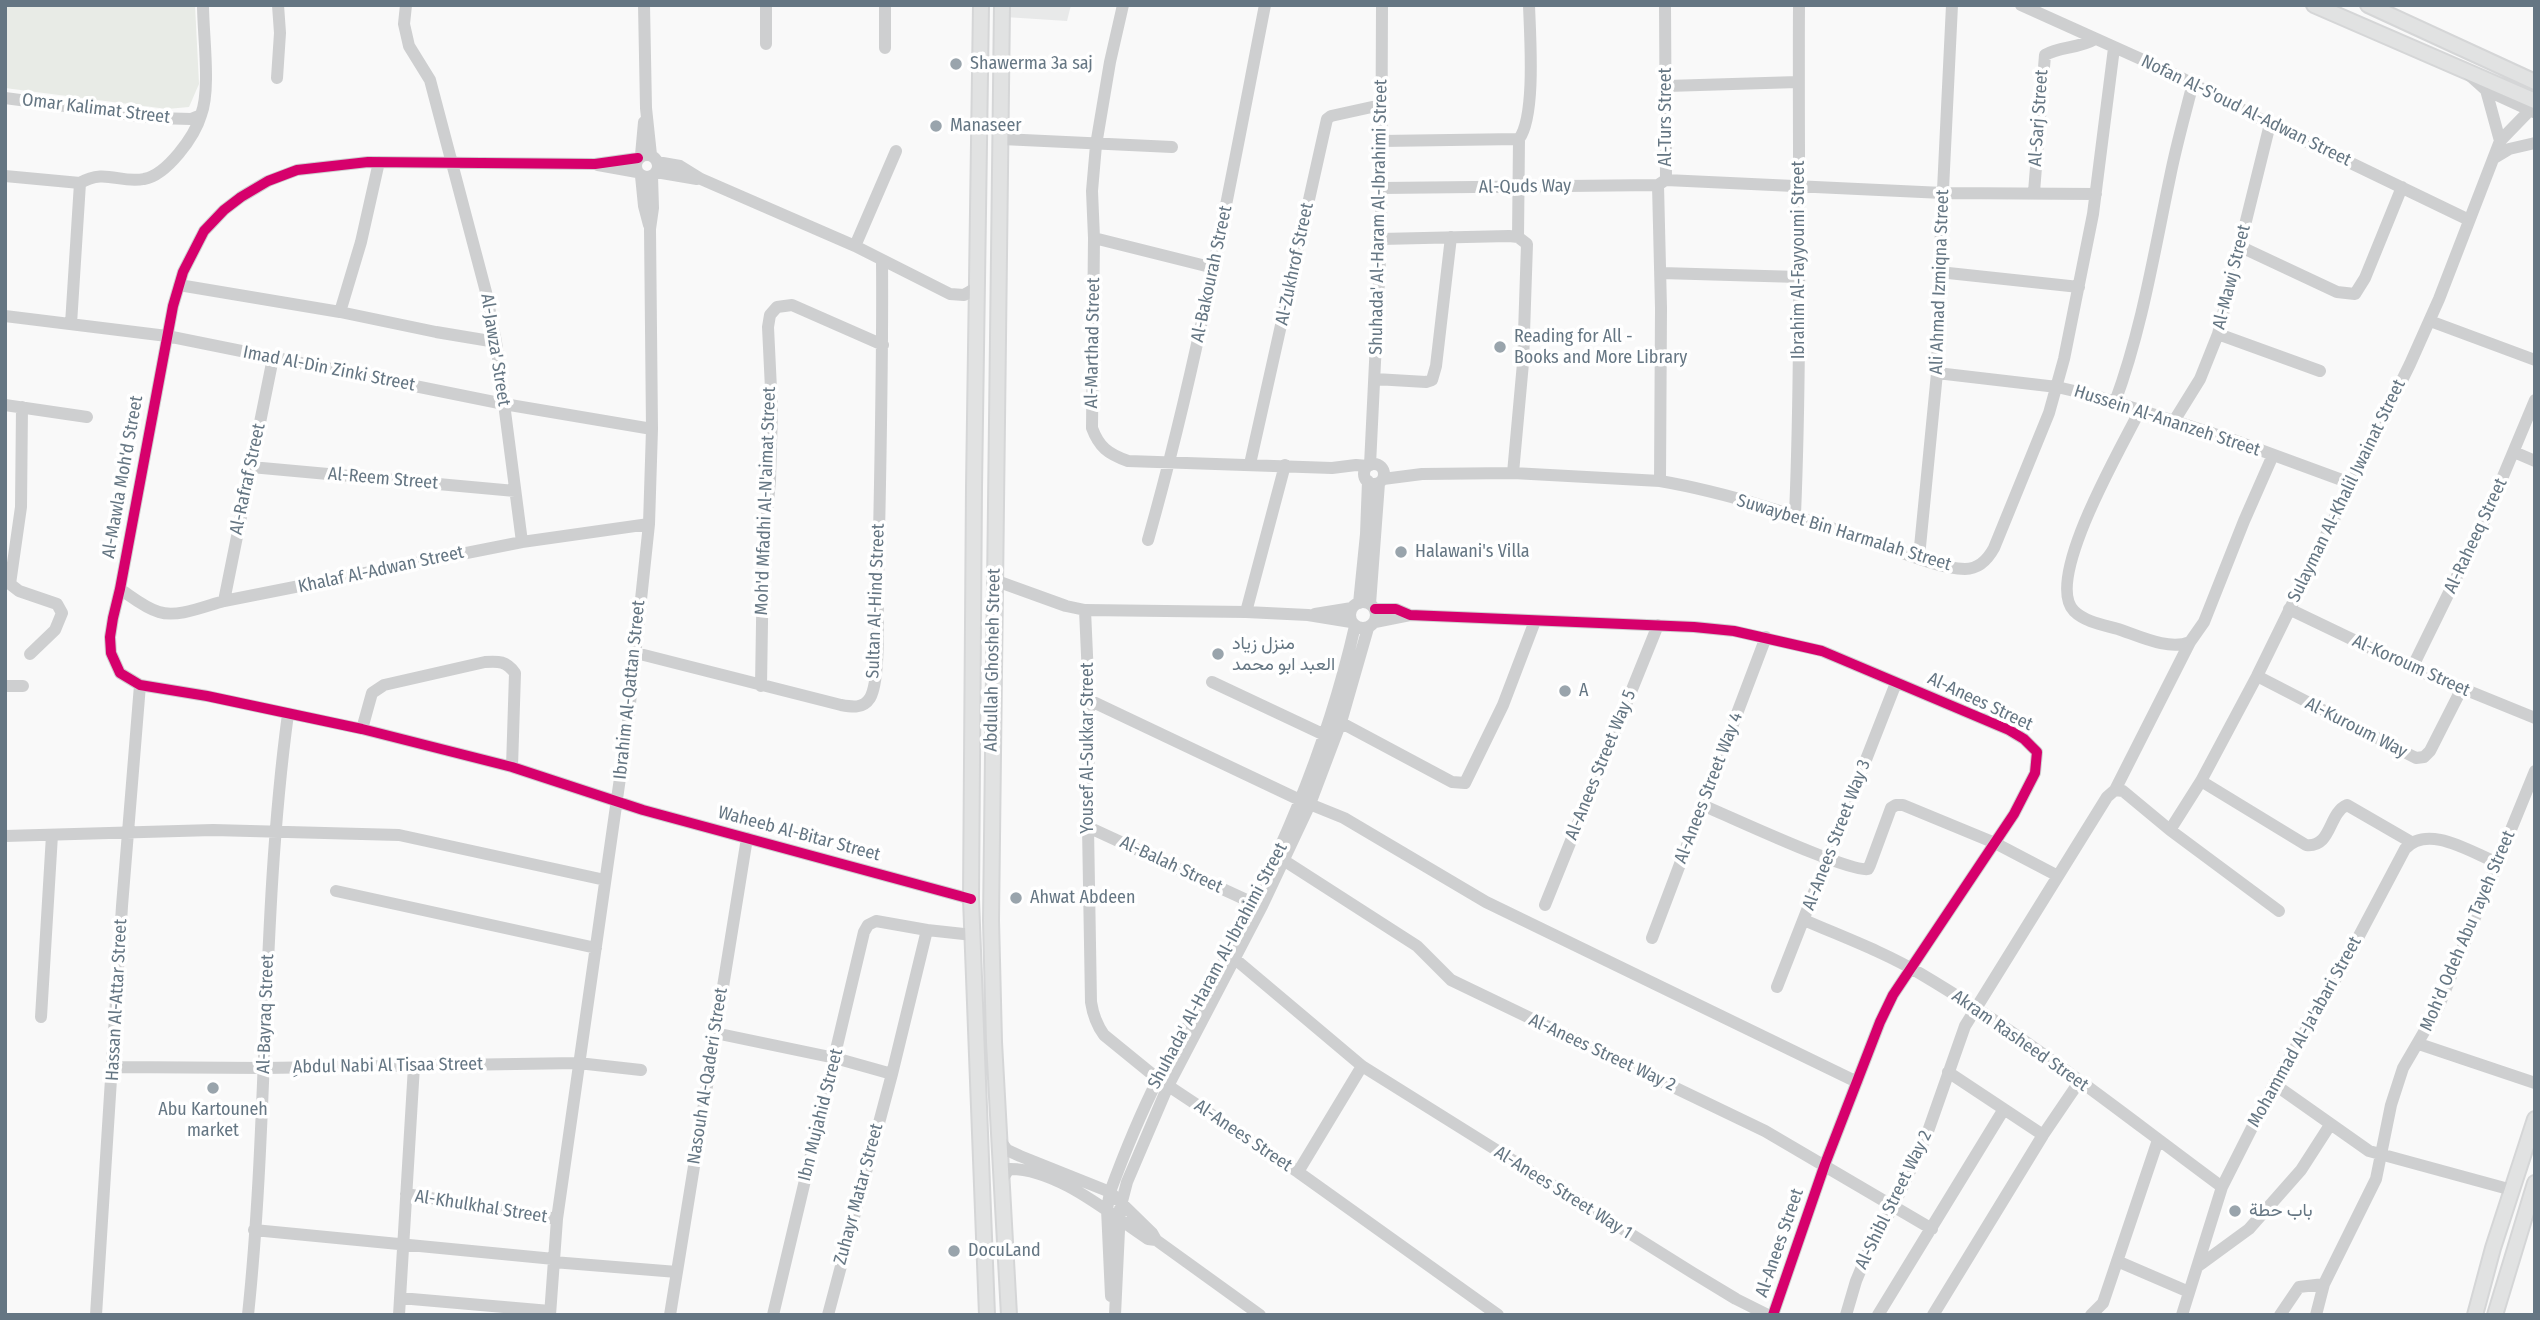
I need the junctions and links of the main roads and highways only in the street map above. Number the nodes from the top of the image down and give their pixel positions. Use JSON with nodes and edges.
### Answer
{"nodes":[{"id":1,"x":981,"y":5,"type":"edge"},
{"id":2,"x":1002,"y":5,"type":"edge"},
{"id":3,"x":2314,"y":5,"type":"edge"},
{"id":4,"x":2368,"y":5,"type":"edge"},
{"id":5,"x":2535,"y":82,"type":"edge"},
{"id":6,"x":2533,"y":108,"type":"edge"},
{"id":7,"x":2535,"y":1119,"type":"edge"},
{"id":8,"x":2535,"y":1183,"type":"edge"},
{"id":9,"x":987,"y":1315,"type":"edge"},
{"id":10,"x":1009,"y":1315,"type":"edge"},
{"id":11,"x":2475,"y":1315,"type":"edge"},
{"id":12,"x":2495,"y":1315,"type":"edge"}],
"edges":[{"from":1,"to":9,"type":"main road","name":"Abdullah Ghosheh Street"},
{"from":2,"to":10,"type":"main road","name":"Abdullah Ghosheh Street"},
{"from":3,"to":6,"type":"main road"},
{"from":4,"to":5,"type":"main road"},
{"from":7,"to":11,"type":"main road"},
{"from":8,"to":12,"type":"main road"}]}
